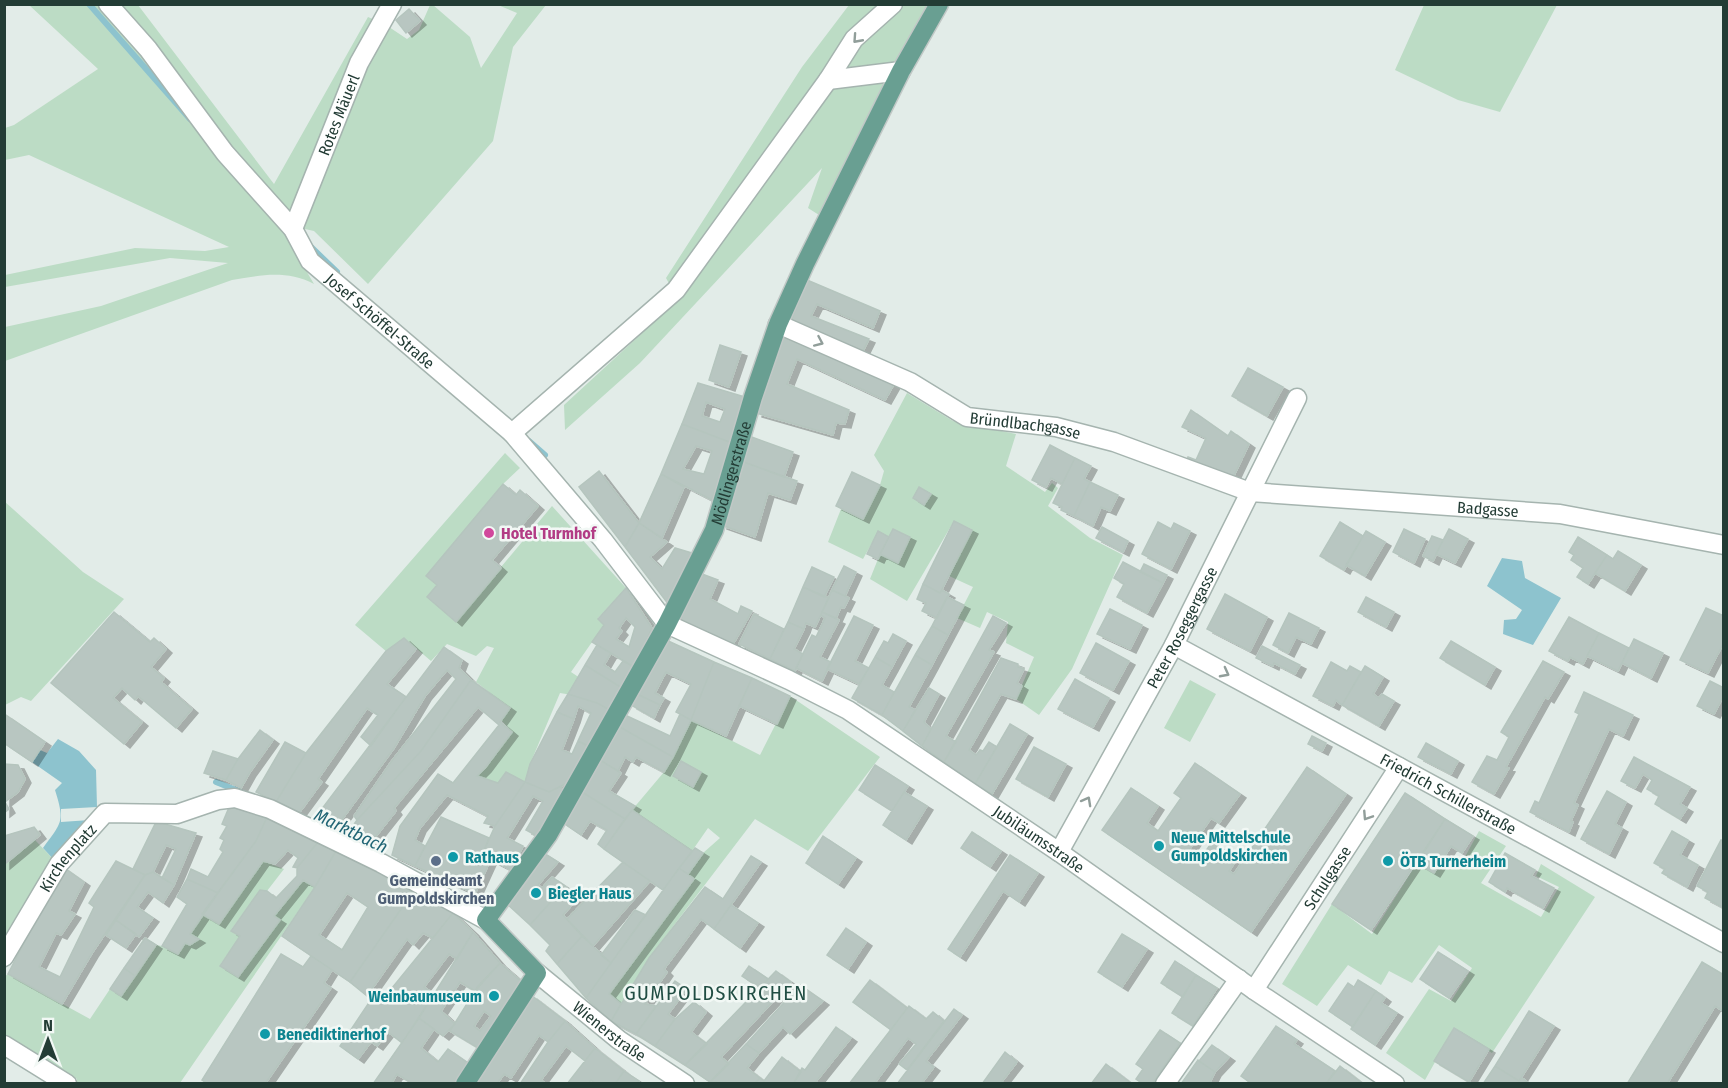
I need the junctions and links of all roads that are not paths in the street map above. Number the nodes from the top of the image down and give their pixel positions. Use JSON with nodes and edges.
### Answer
{"nodes":[{"id":1,"x":108,"y":4,"type":"edge"},
{"id":2,"x":392,"y":4,"type":"edge"},
{"id":3,"x":893,"y":4,"type":"edge"},
{"id":4,"x":939,"y":4,"type":"edge"},
{"id":5,"x":901,"y":71,"type":"junction"},
{"id":6,"x":828,"y":80,"type":"junction"},
{"id":7,"x":293,"y":229,"type":"junction"},
{"id":8,"x":778,"y":324,"type":"junction"},
{"id":9,"x":1297,"y":398,"type":"dead end"},
{"id":10,"x":512,"y":433,"type":"junction"},
{"id":11,"x":1250,"y":492,"type":"junction"},
{"id":12,"x":1724,"y":545,"type":"edge"},
{"id":13,"x":667,"y":624,"type":"junction"},
{"id":14,"x":1173,"y":645,"type":"junction"},
{"id":15,"x":1399,"y":767,"type":"junction"},
{"id":16,"x":1059,"y":852,"type":"junction"},
{"id":17,"x":486,"y":920,"type":"junction"},
{"id":18,"x":1724,"y":943,"type":"edge"},
{"id":19,"x":4,"y":957,"type":"edge"},
{"id":20,"x":537,"y":973,"type":"junction"},
{"id":21,"x":1239,"y":979,"type":"junction"},
{"id":22,"x":1254,"y":990,"type":"junction"},
{"id":23,"x":11,"y":1049,"type":"edge"},
{"id":24,"x":67,"y":1083,"type":"edge"},
{"id":25,"x":465,"y":1083,"type":"edge"},
{"id":26,"x":685,"y":1083,"type":"edge"},
{"id":27,"x":1165,"y":1083,"type":"edge"},
{"id":28,"x":1395,"y":1083,"type":"edge"}],
"edges":[{"from":1,"to":7,"type":"street","name":"Josef Schöffel-Straße"},
{"from":2,"to":7,"type":"street","name":"Rotes Mäuerl"},
{"from":3,"to":6,"type":"street","one_way":true},
{"from":4,"to":5,"type":"main road","name":"Mödlingerstraße"},
{"from":5,"to":6,"type":"street"},
{"from":5,"to":8,"type":"main road","name":"Mödlingerstraße"},
{"from":6,"to":10,"type":"street"},
{"from":7,"to":10,"type":"street","name":"Josef Schöffel-Straße"},
{"from":8,"to":11,"type":"street","name":"Bründlbachgasse","one_way":true},
{"from":8,"to":13,"type":"main road","name":"Mödlingerstraße"},
{"from":9,"to":11,"type":"street","name":"Peter Roseggergasse"},
{"from":10,"to":13,"type":"street","name":"Josef Schöffel-Straße"},
{"from":11,"to":12,"type":"street","name":"Badgasse"},
{"from":11,"to":14,"type":"street","name":"Peter Roseggergasse"},
{"from":13,"to":16,"type":"street","name":"Jubiläumsstraße"},
{"from":13,"to":17,"type":"main road","name":"Mödlingerstraße"},
{"from":14,"to":15,"type":"street","name":"Friedrich Schillerstraße","one_way":true},
{"from":16,"to":14,"type":"street","name":"Peter Roseggergasse","one_way":true},
{"from":15,"to":18,"type":"street","name":"Friedrich Schillerstraße"},
{"from":15,"to":22,"type":"street","name":"Schulgasse","one_way":true},
{"from":16,"to":21,"type":"street","name":"Jubiläumsstraße"},
{"from":17,"to":19,"type":"street","name":"Kirchenplatz"},
{"from":17,"to":20,"type":"main road"},
{"from":20,"to":25,"type":"main road"},
{"from":20,"to":26,"type":"street","name":"Wienerstraße"},
{"from":21,"to":22,"type":"street","name":"Jubiläumsstraße"},
{"from":21,"to":27,"type":"street"},
{"from":22,"to":28,"type":"street","name":"Jubiläumsstraße"},
{"from":23,"to":24,"type":"street"}]}
